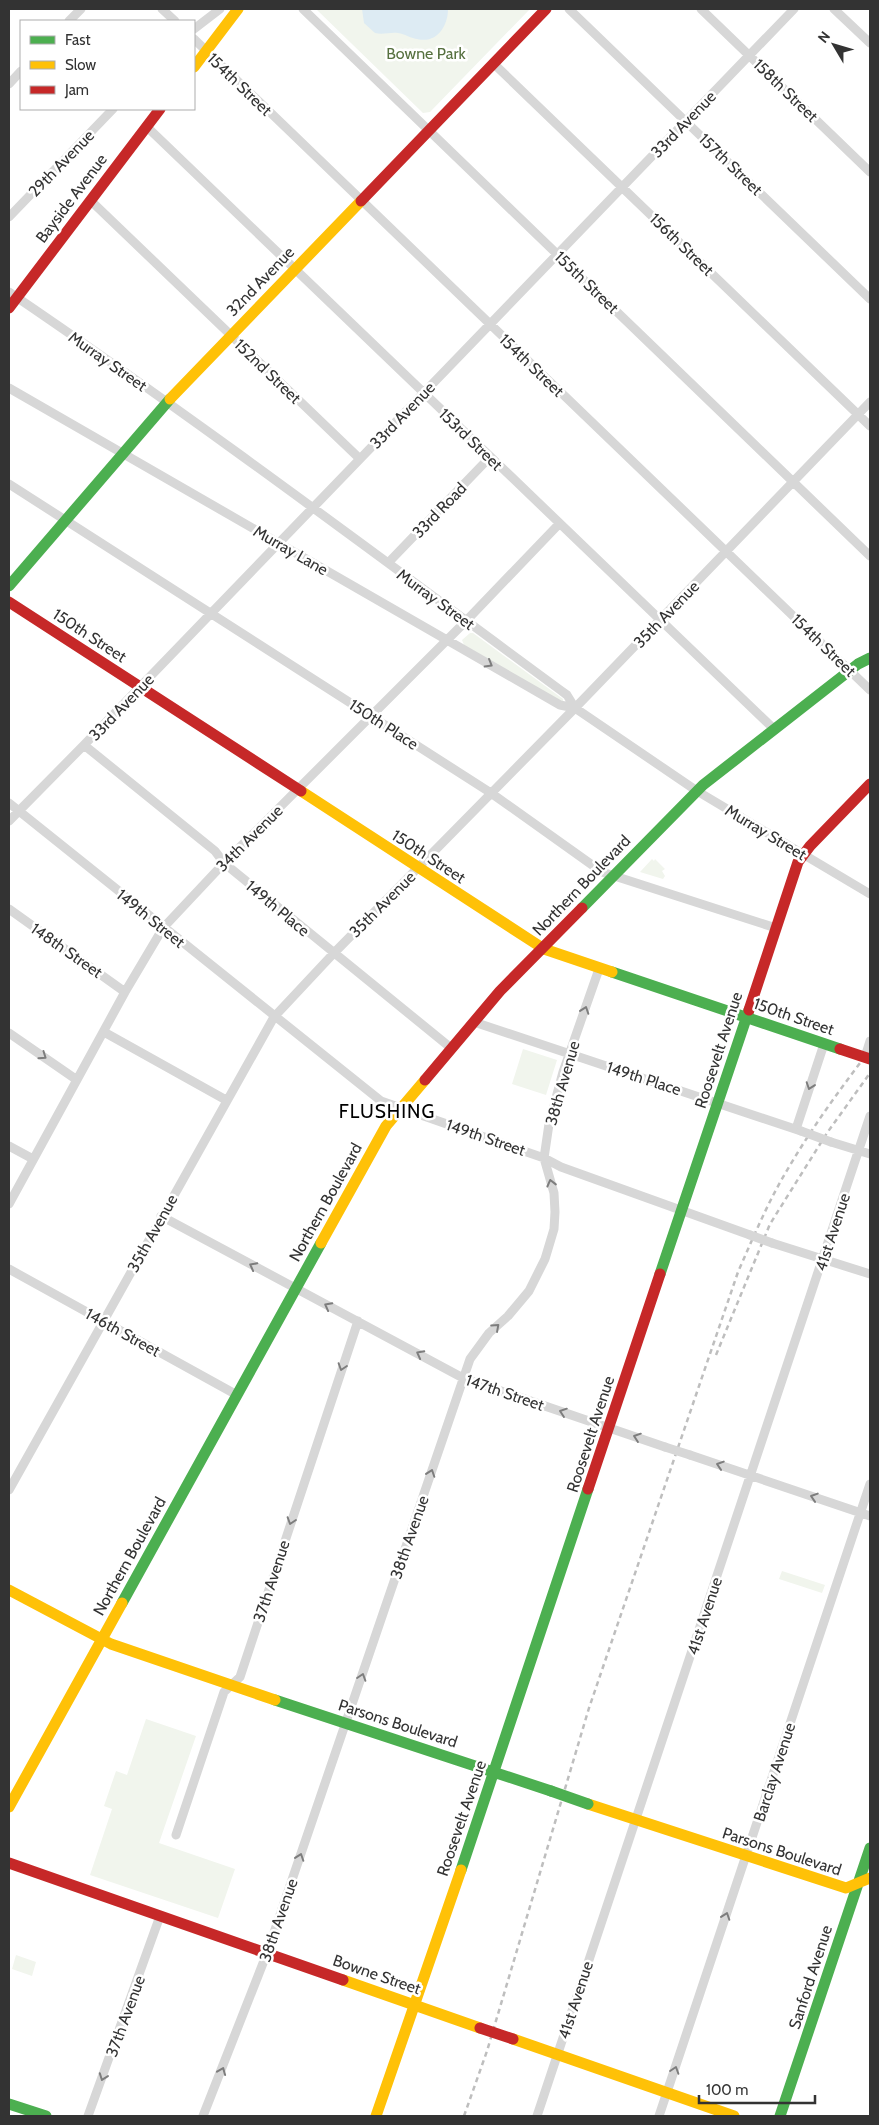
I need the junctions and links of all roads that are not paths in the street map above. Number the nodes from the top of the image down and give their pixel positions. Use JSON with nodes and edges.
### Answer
{"nodes":[{"id":1,"x":81,"y":9,"type":"edge"},
{"id":2,"x":162,"y":9,"type":"edge"},
{"id":3,"x":220,"y":9,"type":"edge"},
{"id":4,"x":238,"y":9,"type":"edge"},
{"id":5,"x":303,"y":9,"type":"edge"},
{"id":6,"x":546,"y":9,"type":"edge"},
{"id":7,"x":569,"y":9,"type":"edge"},
{"id":8,"x":701,"y":9,"type":"edge"},
{"id":9,"x":794,"y":9,"type":"edge"},
{"id":10,"x":834,"y":9,"type":"edge"},
{"id":11,"x":70,"y":20,"type":"edge"},
{"id":12,"x":174,"y":20,"type":"edge"},
{"id":13,"x":195,"y":28,"type":"edge"},
{"id":14,"x":195,"y":40,"type":"edge"},
{"id":15,"x":870,"y":43,"type":"edge"},
{"id":16,"x":206,"y":51,"type":"junction"},
{"id":17,"x":750,"y":55,"type":"junction"},
{"id":18,"x":493,"y":63,"type":"junction"},
{"id":19,"x":195,"y":66,"type":"edge"},
{"id":20,"x":20,"y":72,"type":"edge"},
{"id":21,"x":9,"y":84,"type":"edge"},
{"id":22,"x":112,"y":110,"type":"edge"},
{"id":23,"x":159,"y":110,"type":"edge"},
{"id":24,"x":686,"y":121,"type":"junction"},
{"id":25,"x":146,"y":126,"type":"junction"},
{"id":26,"x":429,"y":130,"type":"junction"},
{"id":27,"x":870,"y":172,"type":"edge"},
{"id":28,"x":622,"y":187,"type":"junction"},
{"id":29,"x":90,"y":200,"type":"junction"},
{"id":30,"x":361,"y":200,"type":"junction"},
{"id":31,"x":9,"y":217,"type":"edge"},
{"id":32,"x":557,"y":254,"type":"junction"},
{"id":33,"x":294,"y":269,"type":"junction"},
{"id":34,"x":870,"y":299,"type":"edge"},
{"id":35,"x":11,"y":301,"type":"edge"},
{"id":36,"x":490,"y":324,"type":"junction"},
{"id":37,"x":231,"y":335,"type":"junction"},
{"id":38,"x":9,"y":388,"type":"edge"},
{"id":39,"x":423,"y":393,"type":"junction"},
{"id":40,"x":167,"y":402,"type":"junction"},
{"id":41,"x":870,"y":402,"type":"edge"},
{"id":42,"x":858,"y":415,"type":"junction"},
{"id":43,"x":870,"y":426,"type":"edge"},
{"id":44,"x":121,"y":454,"type":"junction"},
{"id":45,"x":490,"y":457,"type":"junction"},
{"id":46,"x":360,"y":459,"type":"junction"},
{"id":47,"x":794,"y":482,"type":"junction"},
{"id":48,"x":9,"y":484,"type":"edge"},
{"id":49,"x":313,"y":508,"type":"junction"},
{"id":50,"x":65,"y":520,"type":"junction"},
{"id":51,"x":559,"y":524,"type":"junction"},
{"id":52,"x":280,"y":543,"type":"junction"},
{"id":53,"x":726,"y":552,"type":"junction"},
{"id":54,"x":870,"y":556,"type":"edge"},
{"id":55,"x":388,"y":563,"type":"junction"},
{"id":56,"x":9,"y":586,"type":"edge"},
{"id":57,"x":9,"y":602,"type":"edge"},
{"id":58,"x":211,"y":613,"type":"junction"},
{"id":59,"x":466,"y":621,"type":"junction"},
{"id":60,"x":660,"y":621,"type":"junction"},
{"id":61,"x":447,"y":640,"type":"junction"},
{"id":62,"x":870,"y":658,"type":"edge"},
{"id":63,"x":850,"y":670,"type":"junction"},
{"id":64,"x":140,"y":687,"type":"junction"},
{"id":65,"x":870,"y":690,"type":"edge"},
{"id":66,"x":575,"y":708,"type":"junction"},
{"id":67,"x":371,"y":715,"type":"junction"},
{"id":68,"x":775,"y":730,"type":"junction"},
{"id":69,"x":84,"y":745,"type":"junction"},
{"id":70,"x":870,"y":784,"type":"edge"},
{"id":71,"x":297,"y":790,"type":"junction"},
{"id":72,"x":697,"y":791,"type":"junction"},
{"id":73,"x":491,"y":793,"type":"junction"},
{"id":74,"x":9,"y":803,"type":"edge"},
{"id":75,"x":19,"y":812,"type":"junction"},
{"id":76,"x":9,"y":821,"type":"edge"},
{"id":77,"x":803,"y":854,"type":"junction"},
{"id":78,"x":224,"y":863,"type":"junction"},
{"id":79,"x":418,"y":868,"type":"junction"},
{"id":80,"x":613,"y":875,"type":"junction"},
{"id":81,"x":870,"y":894,"type":"edge"},
{"id":82,"x":9,"y":909,"type":"edge"},
{"id":83,"x":163,"y":928,"type":"junction"},
{"id":84,"x":776,"y":928,"type":"junction"},
{"id":85,"x":542,"y":948,"type":"junction"},
{"id":86,"x":333,"y":954,"type":"junction"},
{"id":87,"x":599,"y":968,"type":"junction"},
{"id":88,"x":126,"y":992,"type":"junction"},
{"id":89,"x":274,"y":1017,"type":"junction"},
{"id":90,"x":746,"y":1017,"type":"junction"},
{"id":91,"x":474,"y":1022,"type":"junction"},
{"id":92,"x":9,"y":1032,"type":"edge"},
{"id":93,"x":104,"y":1032,"type":"junction"},
{"id":94,"x":870,"y":1041,"type":"edge"},
{"id":95,"x":824,"y":1044,"type":"junction"},
{"id":96,"x":451,"y":1048,"type":"junction"},
{"id":97,"x":570,"y":1054,"type":"junction"},
{"id":98,"x":868,"y":1058,"type":"edge"},
{"id":99,"x":77,"y":1080,"type":"junction"},
{"id":100,"x":226,"y":1100,"type":"junction"},
{"id":101,"x":718,"y":1103,"type":"junction"},
{"id":102,"x":401,"y":1108,"type":"junction"},
{"id":103,"x":870,"y":1116,"type":"edge"},
{"id":104,"x":798,"y":1130,"type":"junction"},
{"id":105,"x":9,"y":1146,"type":"edge"},
{"id":106,"x":859,"y":1151,"type":"junction"},
{"id":107,"x":870,"y":1154,"type":"edge"},
{"id":108,"x":544,"y":1158,"type":"junction"},
{"id":109,"x":33,"y":1159,"type":"junction"},
{"id":110,"x":9,"y":1204,"type":"edge"},
{"id":111,"x":681,"y":1210,"type":"junction"},
{"id":112,"x":161,"y":1216,"type":"junction"},
{"id":113,"x":823,"y":1258,"type":"junction"},
{"id":114,"x":9,"y":1269,"type":"edge"},
{"id":115,"x":870,"y":1274,"type":"edge"},
{"id":116,"x":296,"y":1288,"type":"junction"},
{"id":117,"x":103,"y":1321,"type":"junction"},
{"id":118,"x":358,"y":1321,"type":"junction"},
{"id":119,"x":463,"y":1378,"type":"junction"},
{"id":120,"x":237,"y":1395,"type":"junction"},
{"id":121,"x":609,"y":1428,"type":"junction"},
{"id":122,"x":751,"y":1475,"type":"junction"},
{"id":123,"x":870,"y":1484,"type":"edge"},
{"id":124,"x":9,"y":1490,"type":"edge"},
{"id":125,"x":861,"y":1512,"type":"junction"},
{"id":126,"x":870,"y":1516,"type":"edge"},
{"id":127,"x":9,"y":1590,"type":"edge"},
{"id":128,"x":102,"y":1639,"type":"junction"},
{"id":129,"x":231,"y":1686,"type":"junction"},
{"id":130,"x":346,"y":1723,"type":"junction"},
{"id":131,"x":494,"y":1772,"type":"junction"},
{"id":132,"x":9,"y":1807,"type":"edge"},
{"id":133,"x":636,"y":1819,"type":"junction"},
{"id":134,"x":176,"y":1836,"type":"dead end"},
{"id":135,"x":870,"y":1848,"type":"edge"},
{"id":136,"x":746,"y":1856,"type":"junction"},
{"id":137,"x":9,"y":1863,"type":"edge"},
{"id":138,"x":870,"y":1878,"type":"edge"},
{"id":139,"x":858,"y":1883,"type":"junction"},
{"id":140,"x":160,"y":1916,"type":"junction"},
{"id":141,"x":267,"y":1953,"type":"junction"},
{"id":142,"x":416,"y":2004,"type":"junction"},
{"id":143,"x":558,"y":2054,"type":"junction"},
{"id":144,"x":667,"y":2092,"type":"junction"},
{"id":145,"x":9,"y":2104,"type":"edge"},
{"id":146,"x":46,"y":2116,"type":"edge"},
{"id":147,"x":88,"y":2116,"type":"edge"},
{"id":148,"x":203,"y":2116,"type":"edge"},
{"id":149,"x":376,"y":2116,"type":"edge"},
{"id":150,"x":537,"y":2116,"type":"edge"},
{"id":151,"x":659,"y":2116,"type":"edge"},
{"id":152,"x":734,"y":2116,"type":"edge"},
{"id":153,"x":780,"y":2116,"type":"edge"}],
"edges":[{"from":1,"to":11,"type":"street"},
{"from":2,"to":12,"type":"street"},
{"from":3,"to":13,"type":"street"},
{"from":4,"to":16,"type":"street"},
{"from":5,"to":26,"type":"street","name":"155th Street"},
{"from":6,"to":18,"type":"street","name":"32nd Avenue"},
{"from":7,"to":24,"type":"street","name":"157th Street"},
{"from":8,"to":17,"type":"street","name":"158th Street"},
{"from":9,"to":17,"type":"street","name":"33rd Avenue"},
{"from":10,"to":15,"type":"street"},
{"from":14,"to":16,"type":"street","name":"154th Street"},
{"from":16,"to":19,"type":"street"},
{"from":16,"to":30,"type":"street","name":"154th Street"},
{"from":17,"to":24,"type":"street","name":"33rd Avenue"},
{"from":17,"to":27,"type":"street","name":"158th Street"},
{"from":18,"to":26,"type":"street","name":"32nd Avenue"},
{"from":18,"to":28,"type":"street","name":"156th Street"},
{"from":20,"to":21,"type":"street"},
{"from":22,"to":31,"type":"street","name":"29th Avenue"},
{"from":23,"to":25,"type":"street","name":"Bayside Avenue"},
{"from":24,"to":28,"type":"street","name":"33rd Avenue"},
{"from":24,"to":34,"type":"street","name":"157th Street"},
{"from":25,"to":29,"type":"street","name":"Bayside Avenue"},
{"from":25,"to":33,"type":"street","name":"153rd Street"},
{"from":26,"to":30,"type":"street","name":"32nd Avenue"},
{"from":26,"to":32,"type":"street","name":"155th Street"},
{"from":28,"to":32,"type":"street","name":"33rd Avenue"},
{"from":28,"to":42,"type":"street","name":"156th Street"},
{"from":29,"to":35,"type":"street","name":"Bayside Avenue"},
{"from":29,"to":37,"type":"street","name":"152nd Street"},
{"from":30,"to":33,"type":"street","name":"32nd Avenue"},
{"from":30,"to":36,"type":"street","name":"154th Street"},
{"from":32,"to":36,"type":"street","name":"33rd Avenue"},
{"from":32,"to":47,"type":"street","name":"155th Street"},
{"from":33,"to":37,"type":"street","name":"32nd Avenue"},
{"from":33,"to":39,"type":"street","name":"153rd Street"},
{"from":35,"to":40,"type":"street","name":"Murray Street"},
{"from":36,"to":39,"type":"street","name":"33rd Avenue"},
{"from":36,"to":53,"type":"street","name":"154th Street"},
{"from":37,"to":40,"type":"street","name":"32nd Avenue"},
{"from":37,"to":46,"type":"street","name":"152nd Street"},
{"from":38,"to":44,"type":"street","name":"Murray Lane"},
{"from":39,"to":45,"type":"street","name":"153rd Street"},
{"from":39,"to":46,"type":"street","name":"33rd Avenue"},
{"from":40,"to":44,"type":"street","name":"32nd Avenue"},
{"from":40,"to":49,"type":"street","name":"Murray Street"},
{"from":41,"to":42,"type":"street","name":"35th Avenue"},
{"from":42,"to":43,"type":"street","name":"156th Street"},
{"from":42,"to":47,"type":"street","name":"35th Avenue"},
{"from":44,"to":50,"type":"street","name":"32nd Avenue"},
{"from":44,"to":52,"type":"street","name":"Murray Lane"},
{"from":45,"to":51,"type":"street","name":"153rd Street"},
{"from":45,"to":55,"type":"street","name":"33rd Road"},
{"from":46,"to":49,"type":"street","name":"33rd Avenue"},
{"from":47,"to":53,"type":"street","name":"35th Avenue"},
{"from":47,"to":54,"type":"street","name":"155th Street"},
{"from":48,"to":50,"type":"street","name":"150th Place"},
{"from":49,"to":52,"type":"street","name":"33rd Avenue"},
{"from":49,"to":55,"type":"street","name":"Murray Street"},
{"from":50,"to":56,"type":"street","name":"32nd Avenue"},
{"from":50,"to":58,"type":"street","name":"150th Place"},
{"from":51,"to":59,"type":"street","name":"34th Avenue"},
{"from":51,"to":60,"type":"street","name":"153rd Street"},
{"from":52,"to":58,"type":"street","name":"33rd Avenue"},
{"from":52,"to":61,"type":"street","name":"Murray Lane"},
{"from":53,"to":60,"type":"street","name":"35th Avenue"},
{"from":53,"to":63,"type":"street","name":"154th Street"},
{"from":55,"to":59,"type":"street","name":"Murray Street"},
{"from":57,"to":64,"type":"street","name":"150th Street"},
{"from":58,"to":64,"type":"street","name":"33rd Avenue"},
{"from":58,"to":67,"type":"street","name":"150th Place"},
{"from":59,"to":61,"type":"street","name":"34th Avenue"},
{"from":59,"to":66,"type":"street","name":"Murray Street"},
{"from":60,"to":66,"type":"street","name":"35th Avenue"},
{"from":60,"to":68,"type":"street","name":"153rd Street"},
{"from":61,"to":66,"type":"street","name":"Murray Lane","one_way":true},
{"from":61,"to":67,"type":"street","name":"34th Avenue"},
{"from":62,"to":63,"type":"street","name":"Northern Boulevard"},
{"from":63,"to":65,"type":"street","name":"154th Street"},
{"from":63,"to":68,"type":"street","name":"Northern Boulevard"},
{"from":64,"to":69,"type":"street","name":"33rd Avenue"},
{"from":64,"to":71,"type":"street","name":"150th Street"},
{"from":66,"to":72,"type":"street","name":"Murray Street"},
{"from":66,"to":73,"type":"street","name":"35th Avenue"},
{"from":67,"to":71,"type":"street","name":"34th Avenue"},
{"from":67,"to":73,"type":"street","name":"150th Place"},
{"from":68,"to":72,"type":"street","name":"Northern Boulevard"},
{"from":69,"to":75,"type":"street","name":"33rd Avenue"},
{"from":69,"to":78,"type":"street","name":"149th Place"},
{"from":70,"to":77,"type":"street","name":"Roosevelt Avenue"},
{"from":71,"to":78,"type":"street","name":"34th Avenue"},
{"from":71,"to":79,"type":"street","name":"150th Street"},
{"from":72,"to":77,"type":"street","name":"Murray Street"},
{"from":72,"to":80,"type":"street","name":"Northern Boulevard"},
{"from":73,"to":79,"type":"street","name":"35th Avenue"},
{"from":73,"to":80,"type":"street","name":"150th Place"},
{"from":74,"to":75,"type":"street","name":"149th Street"},
{"from":75,"to":76,"type":"street","name":"33rd Avenue"},
{"from":75,"to":83,"type":"street","name":"149th Street"},
{"from":77,"to":81,"type":"street","name":"Murray Street"},
{"from":77,"to":84,"type":"street","name":"Roosevelt Avenue"},
{"from":78,"to":83,"type":"street","name":"34th Avenue"},
{"from":78,"to":86,"type":"street","name":"149th Place"},
{"from":79,"to":85,"type":"street","name":"150th Street"},
{"from":79,"to":86,"type":"street","name":"35th Avenue"},
{"from":80,"to":84,"type":"street","name":"150th Place"},
{"from":80,"to":85,"type":"street","name":"Northern Boulevard"},
{"from":82,"to":88,"type":"street","name":"148th Street"},
{"from":83,"to":88,"type":"street","name":"34th Avenue"},
{"from":83,"to":89,"type":"street","name":"149th Street"},
{"from":84,"to":90,"type":"street","name":"Roosevelt Avenue"},
{"from":85,"to":87,"type":"street","name":"150th Street"},
{"from":85,"to":91,"type":"street","name":"Northern Boulevard"},
{"from":86,"to":89,"type":"street","name":"35th Avenue"},
{"from":86,"to":96,"type":"street","name":"149th Place"},
{"from":87,"to":90,"type":"street","name":"150th Street"},
{"from":97,"to":87,"type":"street","name":"38th Avenue","one_way":true},
{"from":88,"to":93,"type":"street","name":"34th Avenue"},
{"from":89,"to":100,"type":"street","name":"35th Avenue"},
{"from":89,"to":102,"type":"street","name":"149th Street"},
{"from":90,"to":95,"type":"street","name":"150th Street"},
{"from":90,"to":101,"type":"street","name":"Roosevelt Avenue"},
{"from":91,"to":96,"type":"street","name":"Northern Boulevard"},
{"from":91,"to":97,"type":"street","name":"149th Place"},
{"from":92,"to":99,"type":"street","one_way":true},
{"from":93,"to":99,"type":"street","name":"34th Avenue"},
{"from":93,"to":100,"type":"street"},
{"from":94,"to":98,"type":"street","bridge":true},
{"from":95,"to":98,"type":"street","name":"150th Street","bridge":true},
{"from":95,"to":104,"type":"street","one_way":true},
{"from":96,"to":102,"type":"street","name":"Northern Boulevard"},
{"from":97,"to":101,"type":"street","name":"149th Place"},
{"from":97,"to":108,"type":"street","name":"38th Avenue"},
{"from":99,"to":109,"type":"street","name":"34th Avenue"},
{"from":100,"to":112,"type":"street","name":"35th Avenue"},
{"from":101,"to":104,"type":"street","name":"149th Place"},
{"from":101,"to":111,"type":"street","name":"Roosevelt Avenue"},
{"from":102,"to":108,"type":"street","name":"149th Street"},
{"from":102,"to":116,"type":"street","name":"Northern Boulevard"},
{"from":103,"to":106,"type":"street","name":"41st Avenue"},
{"from":104,"to":106,"type":"street","name":"149th Place","bridge":true},
{"from":105,"to":109,"type":"street"},
{"from":106,"to":107,"type":"street","name":"149th Place"},
{"from":106,"to":113,"type":"street","name":"41st Avenue"},
{"from":108,"to":111,"type":"street","name":"149th Street"},
{"from":119,"to":108,"type":"street","name":"38th Avenue","one_way":true},
{"from":109,"to":110,"type":"street","name":"34th Avenue"},
{"from":111,"to":113,"type":"street","name":"149th Street","bridge":true},
{"from":111,"to":121,"type":"street","name":"Roosevelt Avenue"},
{"from":116,"to":112,"type":"street","name":"147th Street","one_way":true},
{"from":112,"to":117,"type":"street","name":"35th Avenue"},
{"from":113,"to":115,"type":"street","name":"149th Street"},
{"from":113,"to":122,"type":"street","name":"41st Avenue"},
{"from":114,"to":117,"type":"street","name":"146th Street"},
{"from":118,"to":116,"type":"street","name":"147th Street","one_way":true},
{"from":116,"to":120,"type":"street","name":"Northern Boulevard"},
{"from":117,"to":120,"type":"street","name":"146th Street"},
{"from":117,"to":124,"type":"street","name":"35th Avenue"},
{"from":119,"to":118,"type":"street","name":"147th Street","one_way":true},
{"from":118,"to":129,"type":"street","name":"37th Avenue","one_way":true},
{"from":121,"to":119,"type":"street","name":"147th Street","one_way":true},
{"from":130,"to":119,"type":"street","name":"38th Avenue","one_way":true},
{"from":120,"to":128,"type":"street","name":"Northern Boulevard"},
{"from":122,"to":121,"type":"street","name":"147th Street","one_way":true,"bridge":true},
{"from":121,"to":131,"type":"street","name":"Roosevelt Avenue"},
{"from":125,"to":122,"type":"street","name":"147th Street","one_way":true},
{"from":122,"to":133,"type":"street","name":"41st Avenue"},
{"from":123,"to":125,"type":"street","name":"Barclay Avenue"},
{"from":125,"to":126,"type":"street","name":"147th Street"},
{"from":125,"to":136,"type":"street","name":"Barclay Avenue"},
{"from":127,"to":128,"type":"street","name":"Parsons Boulevard"},
{"from":128,"to":129,"type":"street","name":"Parsons Boulevard"},
{"from":128,"to":132,"type":"street","name":"Northern Boulevard"},
{"from":129,"to":130,"type":"street","name":"Parsons Boulevard"},
{"from":129,"to":134,"type":"street","name":"37th Avenue"},
{"from":130,"to":131,"type":"street","name":"Parsons Boulevard"},
{"from":141,"to":130,"type":"street","name":"38th Avenue","one_way":true},
{"from":131,"to":133,"type":"street","name":"Parsons Boulevard","bridge":true},
{"from":131,"to":142,"type":"street","name":"Roosevelt Avenue"},
{"from":133,"to":136,"type":"street","name":"Parsons Boulevard"},
{"from":133,"to":143,"type":"street","name":"41st Avenue"},
{"from":135,"to":139,"type":"street","name":"Sanford Avenue"},
{"from":136,"to":139,"type":"street","name":"Parsons Boulevard"},
{"from":144,"to":136,"type":"street","name":"Barclay Avenue","one_way":true},
{"from":137,"to":140,"type":"street","name":"Bowne Street"},
{"from":138,"to":139,"type":"street","name":"Parsons Boulevard"},
{"from":139,"to":153,"type":"street","name":"Sanford Avenue"},
{"from":140,"to":141,"type":"street","name":"Bowne Street"},
{"from":140,"to":147,"type":"street","name":"37th Avenue","one_way":true},
{"from":141,"to":142,"type":"street","name":"Bowne Street"},
{"from":148,"to":141,"type":"street","name":"38th Avenue","one_way":true},
{"from":142,"to":143,"type":"street","name":"Bowne Street","bridge":true},
{"from":142,"to":149,"type":"street","name":"Roosevelt Avenue"},
{"from":143,"to":144,"type":"street","name":"Bowne Street"},
{"from":143,"to":150,"type":"street","name":"41st Avenue"},
{"from":144,"to":151,"type":"street","name":"Barclay Avenue"},
{"from":144,"to":152,"type":"street","name":"Bowne Street"},
{"from":145,"to":146,"type":"street"}]}
